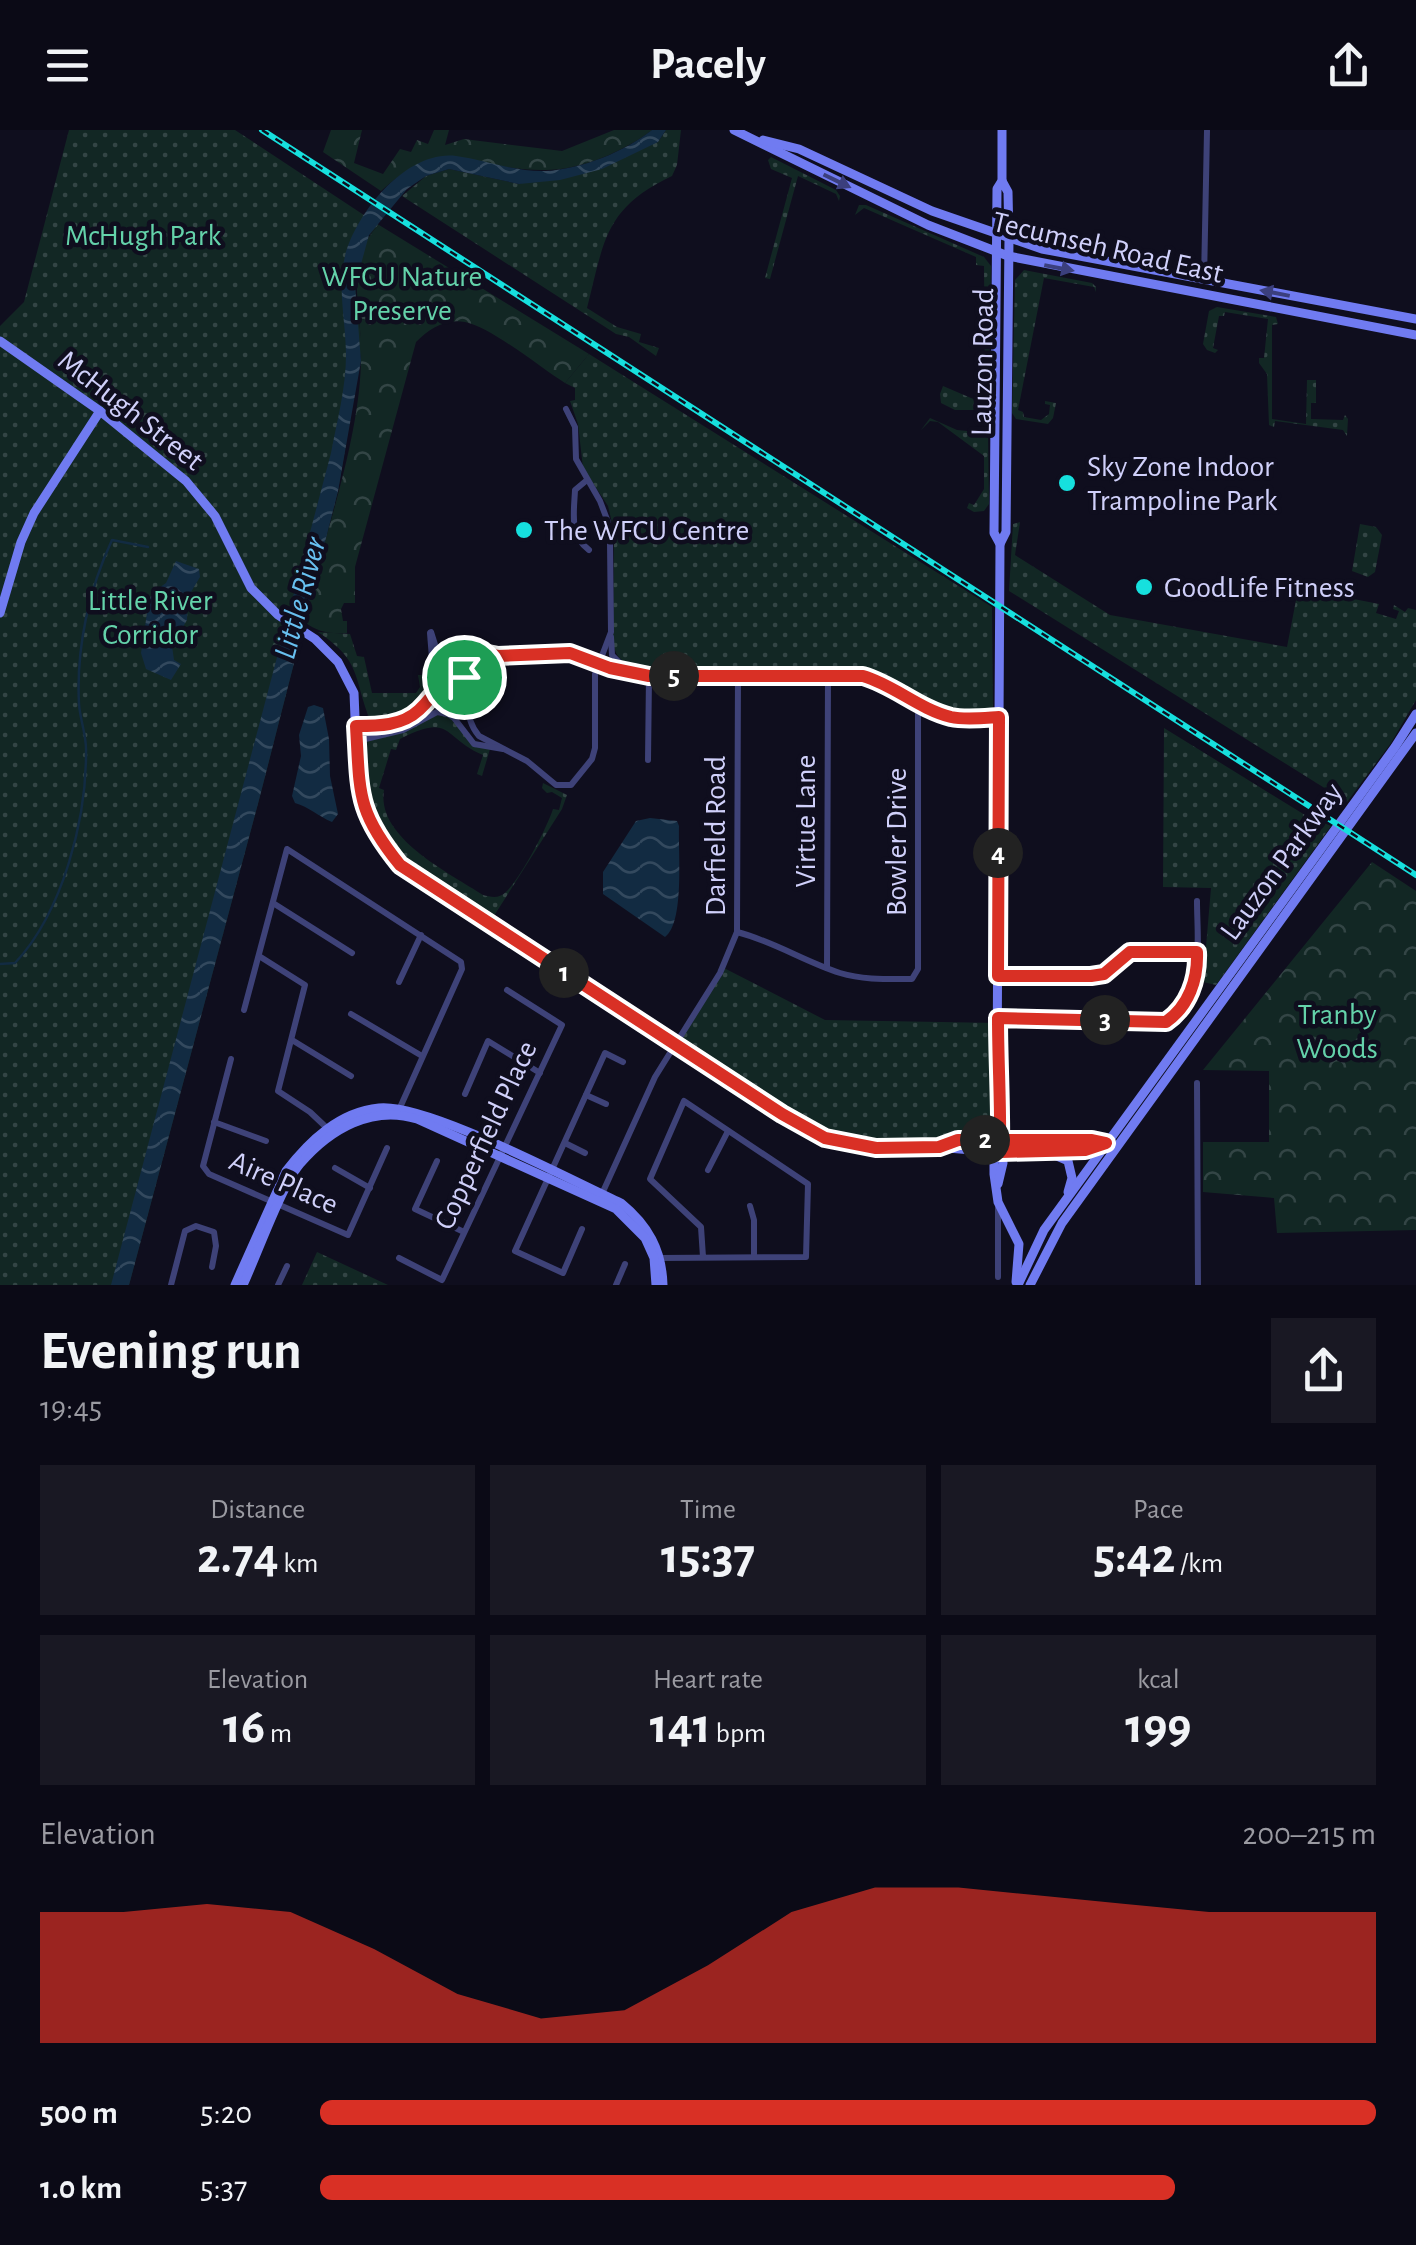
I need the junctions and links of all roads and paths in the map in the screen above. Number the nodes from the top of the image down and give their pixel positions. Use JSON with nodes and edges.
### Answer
{"nodes":[{"id":1,"x":734,"y":130,"type":"edge"},
{"id":2,"x":1002,"y":130,"type":"edge"},
{"id":3,"x":1207,"y":131,"type":"edge"},
{"id":4,"x":750,"y":137,"type":"junction"},
{"id":5,"x":1002,"y":181,"type":"junction"},
{"id":6,"x":997,"y":236,"type":"junction"},
{"id":7,"x":1009,"y":240,"type":"junction"},
{"id":8,"x":997,"y":252,"type":"junction"},
{"id":9,"x":1008,"y":256,"type":"junction"},
{"id":10,"x":1204,"y":280,"type":"junction"},
{"id":11,"x":1416,"y":319,"type":"edge"},
{"id":12,"x":1416,"y":335,"type":"edge"},
{"id":13,"x":0,"y":341,"type":"edge"},
{"id":14,"x":566,"y":409,"type":"dead end"},
{"id":15,"x":100,"y":411,"type":"junction"},
{"id":16,"x":586,"y":480,"type":"junction"},
{"id":17,"x":1000,"y":544,"type":"junction"},
{"id":18,"x":589,"y":550,"type":"dead end"},
{"id":19,"x":0,"y":614,"type":"edge"},
{"id":20,"x":611,"y":632,"type":"junction"},
{"id":21,"x":498,"y":656,"type":"junction"},
{"id":22,"x":598,"y":662,"type":"junction"},
{"id":23,"x":635,"y":675,"type":"junction"},
{"id":24,"x":738,"y":675,"type":"junction"},
{"id":25,"x":828,"y":675,"type":"junction"},
{"id":26,"x":649,"y":676,"type":"junction"},
{"id":27,"x":455,"y":679,"type":"junction"},
{"id":28,"x":437,"y":691,"type":"junction"},
{"id":29,"x":430,"y":697,"type":"junction"},
{"id":30,"x":470,"y":697,"type":"junction"},
{"id":31,"x":918,"y":703,"type":"junction"},
{"id":32,"x":445,"y":713,"type":"junction"},
{"id":33,"x":1416,"y":714,"type":"edge"},
{"id":34,"x":999,"y":717,"type":"junction"},
{"id":35,"x":356,"y":726,"type":"junction"},
{"id":36,"x":1416,"y":734,"type":"edge"},
{"id":37,"x":357,"y":740,"type":"junction"},
{"id":38,"x":505,"y":749,"type":"junction"},
{"id":39,"x":648,"y":760,"type":"dead end"},
{"id":40,"x":1197,"y":901,"type":"dead end"},
{"id":41,"x":273,"y":903,"type":"junction"},
{"id":42,"x":737,"y":932,"type":"junction"},
{"id":43,"x":421,"y":935,"type":"junction"},
{"id":44,"x":1197,"y":952,"type":"junction"},
{"id":45,"x":352,"y":953,"type":"dead end"},
{"id":46,"x":260,"y":956,"type":"junction"},
{"id":47,"x":827,"y":968,"type":"junction"},
{"id":48,"x":998,"y":976,"type":"junction"},
{"id":49,"x":399,"y":982,"type":"dead end"},
{"id":50,"x":507,"y":990,"type":"dead end"},
{"id":51,"x":244,"y":1010,"type":"dead end"},
{"id":52,"x":351,"y":1014,"type":"dead end"},
{"id":53,"x":998,"y":1018,"type":"junction"},
{"id":54,"x":292,"y":1040,"type":"junction"},
{"id":55,"x":676,"y":1046,"type":"junction"},
{"id":56,"x":422,"y":1056,"type":"junction"},
{"id":57,"x":232,"y":1059,"type":"dead end"},
{"id":58,"x":623,"y":1062,"type":"dead end"},
{"id":59,"x":540,"y":1073,"type":"junction"},
{"id":60,"x":352,"y":1076,"type":"dead end"},
{"id":61,"x":1197,"y":1084,"type":"dead end"},
{"id":62,"x":465,"y":1094,"type":"dead end"},
{"id":63,"x":586,"y":1095,"type":"junction"},
{"id":64,"x":606,"y":1104,"type":"dead end"},
{"id":65,"x":398,"y":1110,"type":"junction"},
{"id":66,"x":214,"y":1122,"type":"junction"},
{"id":67,"x":728,"y":1130,"type":"junction"},
{"id":68,"x":330,"y":1131,"type":"junction"},
{"id":69,"x":1000,"y":1140,"type":"junction"},
{"id":70,"x":266,"y":1141,"type":"dead end"},
{"id":71,"x":565,"y":1143,"type":"junction"},
{"id":72,"x":1110,"y":1146,"type":"junction"},
{"id":73,"x":939,"y":1147,"type":"junction"},
{"id":74,"x":387,"y":1148,"type":"dead end"},
{"id":75,"x":1045,"y":1151,"type":"junction"},
{"id":76,"x":1000,"y":1152,"type":"junction"},
{"id":77,"x":585,"y":1153,"type":"dead end"},
{"id":78,"x":502,"y":1154,"type":"junction"},
{"id":79,"x":437,"y":1160,"type":"dead end"},
{"id":80,"x":335,"y":1168,"type":"dead end"},
{"id":81,"x":708,"y":1170,"type":"dead end"},
{"id":82,"x":549,"y":1175,"type":"junction"},
{"id":83,"x":370,"y":1188,"type":"junction"},
{"id":84,"x":600,"y":1198,"type":"junction"},
{"id":85,"x":1065,"y":1201,"type":"junction"},
{"id":86,"x":998,"y":1202,"type":"junction"},
{"id":87,"x":276,"y":1204,"type":"junction"},
{"id":88,"x":750,"y":1206,"type":"dead end"},
{"id":89,"x":582,"y":1229,"type":"dead end"},
{"id":90,"x":464,"y":1232,"type":"junction"},
{"id":91,"x":703,"y":1256,"type":"junction"},
{"id":92,"x":754,"y":1256,"type":"junction"},
{"id":93,"x":399,"y":1258,"type":"dead end"},
{"id":94,"x":657,"y":1258,"type":"junction"},
{"id":95,"x":626,"y":1264,"type":"dead end"},
{"id":96,"x":212,"y":1266,"type":"dead end"},
{"id":97,"x":287,"y":1266,"type":"dead end"},
{"id":98,"x":998,"y":1276,"type":"dead end"},
{"id":99,"x":171,"y":1285,"type":"edge"},
{"id":100,"x":235,"y":1285,"type":"edge"},
{"id":101,"x":244,"y":1285,"type":"edge"},
{"id":102,"x":278,"y":1285,"type":"edge"},
{"id":103,"x":616,"y":1285,"type":"edge"},
{"id":104,"x":659,"y":1285,"type":"edge"},
{"id":105,"x":1017,"y":1285,"type":"edge"},
{"id":106,"x":1030,"y":1285,"type":"edge"},
{"id":107,"x":1198,"y":1285,"type":"edge"}],
"edges":[{"from":1,"to":4,"type":"main road","name":"Tecumseh Road East"},
{"from":2,"to":5,"type":"main road","name":"Lauzon Road"},
{"from":3,"to":10,"type":"street"},
{"from":4,"to":6,"type":"main road","name":"Tecumseh Road East"},
{"from":4,"to":8,"type":"main road","name":"Tecumseh Road East","one_way":true},
{"from":5,"to":6,"type":"main road","name":"Lauzon Road"},
{"from":5,"to":7,"type":"main road","name":"Lauzon Road"},
{"from":6,"to":7,"type":"main road","name":"Tecumseh Road East"},
{"from":6,"to":8,"type":"main road","name":"Lauzon Road"},
{"from":7,"to":9,"type":"main road","name":"Lauzon Road"},
{"from":7,"to":10,"type":"main road","name":"Tecumseh Road East"},
{"from":8,"to":9,"type":"main road","name":"Tecumseh Road East"},
{"from":8,"to":17,"type":"main road","name":"Lauzon Road"},
{"from":9,"to":12,"type":"main road","name":"Tecumseh Road East","one_way":true},
{"from":9,"to":17,"type":"main road","name":"Lauzon Road"},
{"from":11,"to":10,"type":"main road","name":"Tecumseh Road East","one_way":true},
{"from":13,"to":15,"type":"main road","name":"McHugh Street"},
{"from":14,"to":16,"type":"street"},
{"from":15,"to":19,"type":"main road"},
{"from":15,"to":35,"type":"main road","name":"McHugh Street"},
{"from":16,"to":18,"type":"street"},
{"from":16,"to":20,"type":"street"},
{"from":17,"to":34,"type":"main road","name":"Lauzon Road"},
{"from":20,"to":22,"type":"street"},
{"from":20,"to":23,"type":"street"},
{"from":21,"to":22,"type":"street"},
{"from":21,"to":27,"type":"street"},
{"from":21,"to":30,"type":"street"},
{"from":22,"to":23,"type":"street"},
{"from":22,"to":38,"type":"street"},
{"from":23,"to":26,"type":"street"},
{"from":24,"to":25,"type":"street"},
{"from":24,"to":26,"type":"street"},
{"from":24,"to":42,"type":"street","name":"Darfield Road"},
{"from":25,"to":31,"type":"street"},
{"from":25,"to":47,"type":"street","name":"Virtue Lane"},
{"from":26,"to":39,"type":"street"},
{"from":27,"to":28,"type":"street"},
{"from":27,"to":29,"type":"street"},
{"from":27,"to":30,"type":"street"},
{"from":28,"to":29,"type":"street"},
{"from":28,"to":32,"type":"street"},
{"from":29,"to":35,"type":"street"},
{"from":30,"to":32,"type":"street"},
{"from":30,"to":38,"type":"street"},
{"from":31,"to":34,"type":"street"},
{"from":31,"to":47,"type":"street","name":"Bowler Drive"},
{"from":32,"to":37,"type":"street"},
{"from":32,"to":38,"type":"street"},
{"from":33,"to":72,"type":"main road","name":"Lauzon Parkway"},
{"from":34,"to":48,"type":"main road","name":"Lauzon Road"},
{"from":35,"to":37,"type":"main road","name":"McHugh Street"},
{"from":36,"to":72,"type":"main road","name":"Lauzon Parkway"},
{"from":37,"to":55,"type":"main road","name":"McHugh Street"},
{"from":40,"to":44,"type":"street"},
{"from":41,"to":43,"type":"street"},
{"from":41,"to":45,"type":"street"},
{"from":41,"to":46,"type":"street"},
{"from":42,"to":47,"type":"street"},
{"from":42,"to":55,"type":"street","name":"Darfield Road"},
{"from":43,"to":49,"type":"street"},
{"from":43,"to":56,"type":"street"},
{"from":44,"to":48,"type":"street"},
{"from":44,"to":53,"type":"street"},
{"from":46,"to":51,"type":"street"},
{"from":46,"to":54,"type":"street"},
{"from":48,"to":53,"type":"main road","name":"Lauzon Road"},
{"from":50,"to":59,"type":"street","name":"Copperfield Place"},
{"from":52,"to":56,"type":"street"},
{"from":53,"to":69,"type":"main road","name":"Lauzon Road"},
{"from":54,"to":60,"type":"street"},
{"from":54,"to":68,"type":"street"},
{"from":55,"to":73,"type":"main road","name":"McHugh Street"},
{"from":55,"to":84,"type":"street","name":"Darfield Road"},
{"from":56,"to":65,"type":"street"},
{"from":57,"to":66,"type":"street","name":"Aire Place"},
{"from":58,"to":63,"type":"street"},
{"from":59,"to":62,"type":"street"},
{"from":59,"to":78,"type":"street","name":"Copperfield Place"},
{"from":61,"to":107,"type":"street"},
{"from":63,"to":64,"type":"street"},
{"from":63,"to":71,"type":"street"},
{"from":65,"to":68,"type":"main road"},
{"from":65,"to":78,"type":"main road"},
{"from":66,"to":70,"type":"street"},
{"from":66,"to":87,"type":"street","name":"Aire Place"},
{"from":67,"to":81,"type":"street"},
{"from":67,"to":91,"type":"street"},
{"from":67,"to":92,"type":"street"},
{"from":68,"to":87,"type":"main road"},
{"from":69,"to":72,"type":"main road","name":"McHugh Street"},
{"from":69,"to":73,"type":"main road","name":"McHugh Street"},
{"from":69,"to":76,"type":"main road","name":"Lauzon Road"},
{"from":71,"to":77,"type":"street"},
{"from":71,"to":82,"type":"street"},
{"from":72,"to":75,"type":"main road","name":"McHugh Street"},
{"from":72,"to":85,"type":"main road","name":"Lauzon Parkway"},
{"from":72,"to":106,"type":"main road","name":"Lauzon Parkway"},
{"from":73,"to":76,"type":"main road","name":"McHugh Street"},
{"from":74,"to":83,"type":"street","name":"Aire Place"},
{"from":75,"to":76,"type":"main road","name":"McHugh Street"},
{"from":75,"to":85,"type":"main road"},
{"from":76,"to":86,"type":"main road","name":"Lauzon Road"},
{"from":78,"to":82,"type":"main road"},
{"from":78,"to":90,"type":"street","name":"Copperfield Place"},
{"from":79,"to":90,"type":"street"},
{"from":80,"to":83,"type":"street","name":"Aire Place"},
{"from":82,"to":84,"type":"main road"},
{"from":82,"to":89,"type":"street"},
{"from":83,"to":87,"type":"street","name":"Aire Place"},
{"from":84,"to":94,"type":"main road"},
{"from":85,"to":105,"type":"main road","name":"Lauzon Parkway"},
{"from":86,"to":98,"type":"street","name":"Lauzon Road"},
{"from":86,"to":105,"type":"main road"},
{"from":87,"to":100,"type":"main road"},
{"from":87,"to":101,"type":"main road"},
{"from":88,"to":92,"type":"street"},
{"from":90,"to":93,"type":"street","name":"Copperfield Place"},
{"from":91,"to":92,"type":"street"},
{"from":91,"to":94,"type":"street"},
{"from":94,"to":104,"type":"main road"},
{"from":95,"to":103,"type":"street"},
{"from":96,"to":99,"type":"street"},
{"from":97,"to":102,"type":"street"}]}
